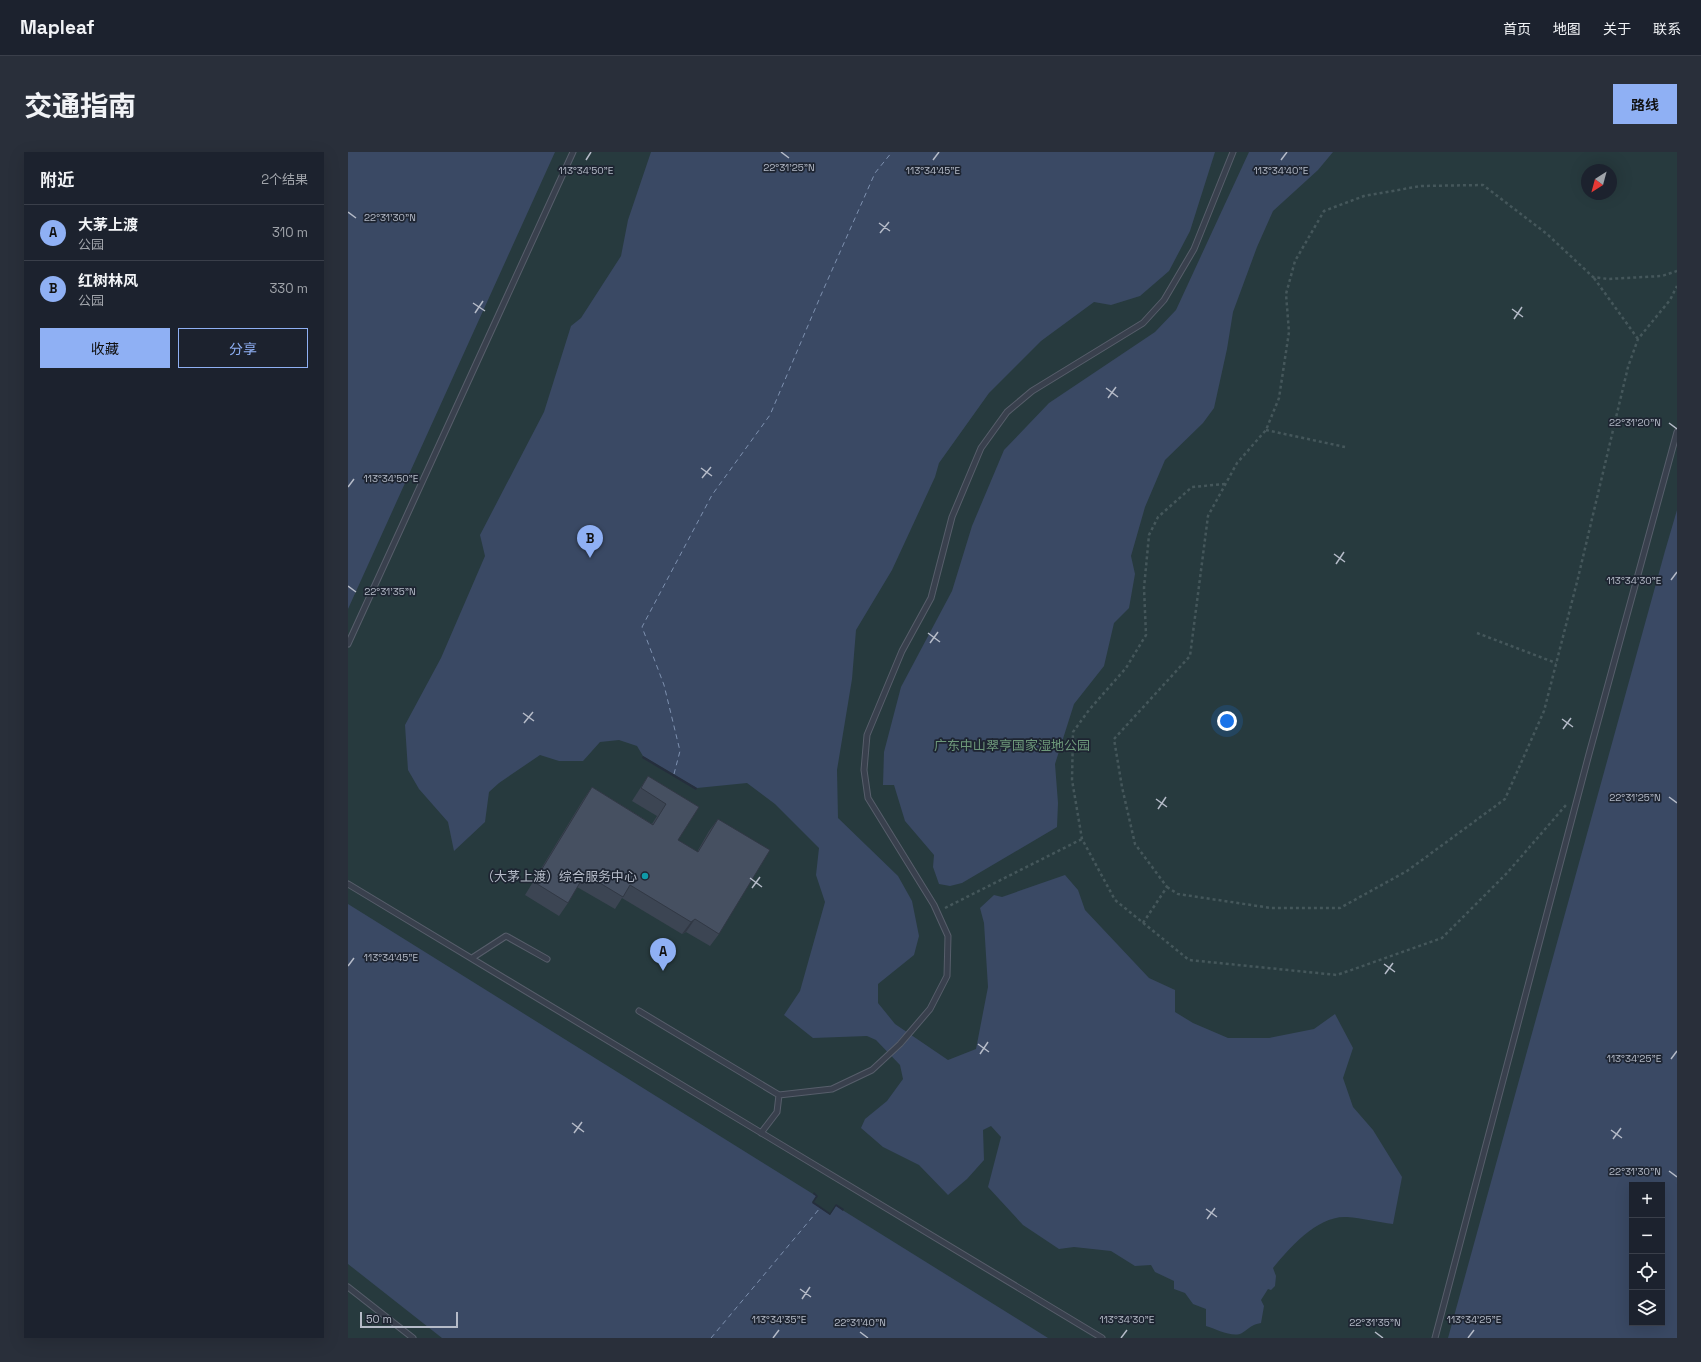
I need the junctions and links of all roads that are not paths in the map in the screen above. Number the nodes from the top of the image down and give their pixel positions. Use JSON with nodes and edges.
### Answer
{"nodes":[{"id":1,"x":573,"y":152,"type":"edge"},
{"id":2,"x":1233,"y":152,"type":"edge"},
{"id":3,"x":1677,"y":432,"type":"edge"},
{"id":4,"x":348,"y":644,"type":"edge"},
{"id":5,"x":348,"y":884,"type":"edge"},
{"id":6,"x":472,"y":958,"type":"junction"},
{"id":7,"x":547,"y":959,"type":"dead end"},
{"id":8,"x":640,"y":1011,"type":"dead end"},
{"id":9,"x":779,"y":1095,"type":"junction"},
{"id":10,"x":761,"y":1132,"type":"junction"},
{"id":11,"x":348,"y":1287,"type":"edge"},
{"id":12,"x":413,"y":1338,"type":"edge"},
{"id":13,"x":1102,"y":1338,"type":"edge"},
{"id":14,"x":1435,"y":1338,"type":"edge"}],
"edges":[{"from":1,"to":4,"type":"lane"},
{"from":2,"to":9,"type":"lane"},
{"from":3,"to":14,"type":"lane"},
{"from":5,"to":6,"type":"lane"},
{"from":6,"to":7,"type":"lane"},
{"from":6,"to":10,"type":"lane"},
{"from":8,"to":9,"type":"lane"},
{"from":9,"to":10,"type":"lane"},
{"from":10,"to":13,"type":"lane"},
{"from":11,"to":12,"type":"lane"}]}
